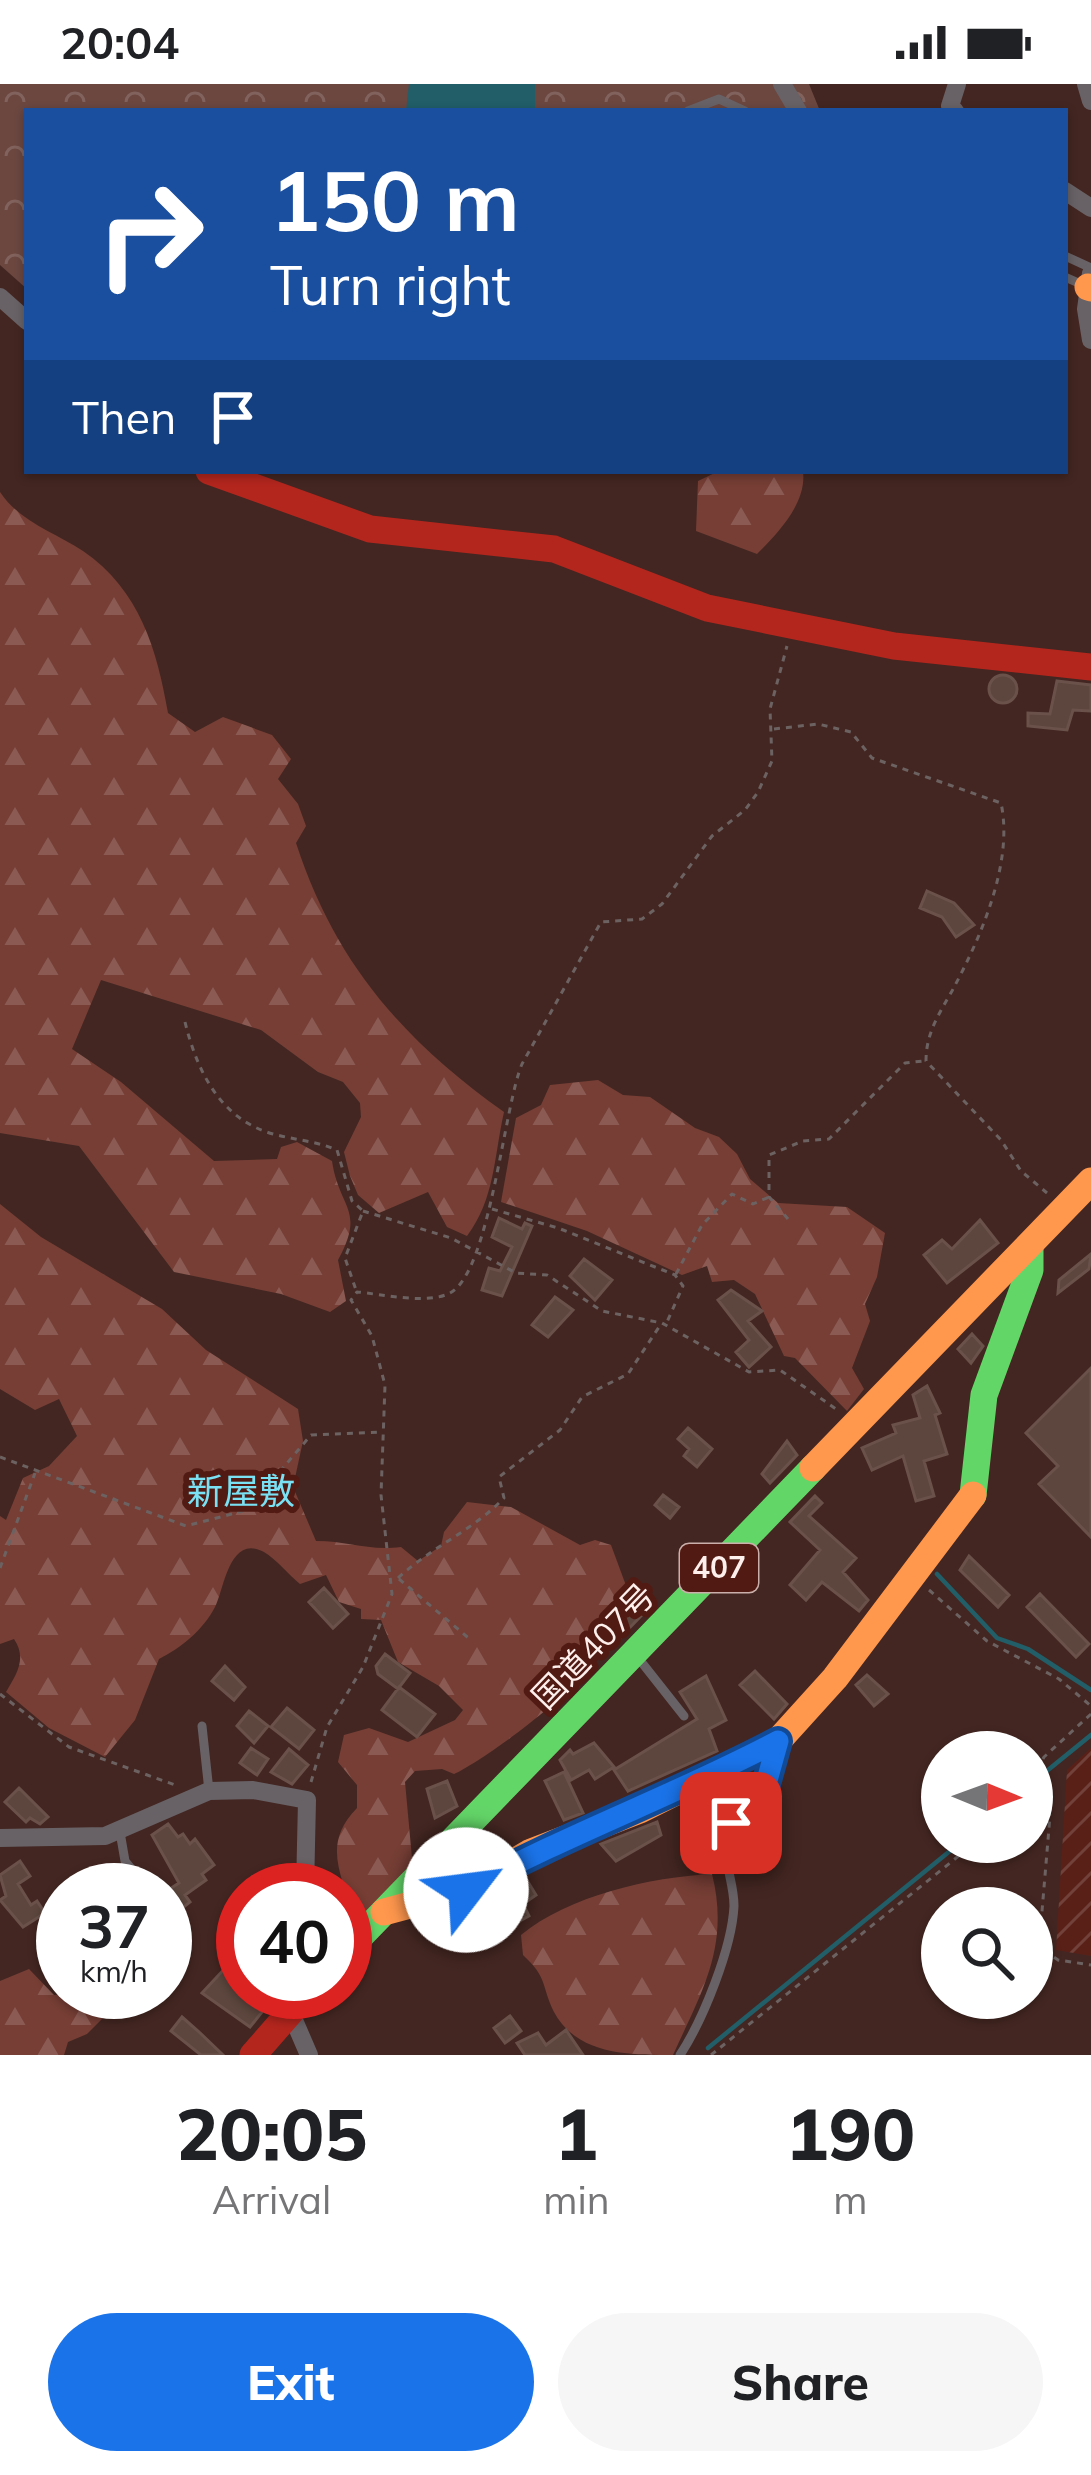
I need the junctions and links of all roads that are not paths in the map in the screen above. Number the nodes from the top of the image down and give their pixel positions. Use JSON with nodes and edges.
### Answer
{"nodes":[{"id":1,"x":1086,"y":84,"type":"edge"},
{"id":2,"x":1091,"y":101,"type":"edge"},
{"id":3,"x":696,"y":108,"type":"edge"},
{"id":4,"x":738,"y":108,"type":"edge"},
{"id":5,"x":1085,"y":278,"type":"edge"},
{"id":6,"x":0,"y":297,"type":"edge"},
{"id":7,"x":24,"y":318,"type":"edge"},
{"id":8,"x":1091,"y":340,"type":"edge"},
{"id":9,"x":217,"y":474,"type":"edge"},
{"id":10,"x":1091,"y":668,"type":"edge"},
{"id":11,"x":1091,"y":1181,"type":"edge"},
{"id":12,"x":1030,"y":1246,"type":"junction"},
{"id":13,"x":635,"y":1655,"type":"junction"},
{"id":14,"x":684,"y":1716,"type":"dead end"},
{"id":15,"x":202,"y":1726,"type":"dead end"},
{"id":16,"x":778,"y":1741,"type":"junction"},
{"id":17,"x":206,"y":1792,"type":"junction"},
{"id":18,"x":120,"y":1832,"type":"junction"},
{"id":19,"x":0,"y":1838,"type":"edge"},
{"id":20,"x":126,"y":1863,"type":"edge"},
{"id":21,"x":305,"y":1863,"type":"edge"},
{"id":22,"x":385,"y":1912,"type":"junction"},
{"id":23,"x":372,"y":1925,"type":"edge"},
{"id":24,"x":284,"y":2019,"type":"edge"},
{"id":25,"x":302,"y":2019,"type":"edge"},
{"id":26,"x":253,"y":2055,"type":"edge"},
{"id":27,"x":309,"y":2055,"type":"edge"},
{"id":28,"x":680,"y":2055,"type":"edge"}],
"edges":[{"from":1,"to":2,"type":"street"},
{"from":3,"to":4,"type":"lane"},
{"from":5,"to":8,"type":"street"},
{"from":6,"to":7,"type":"street"},
{"from":9,"to":10,"type":"main road"},
{"from":11,"to":12,"type":"main road","name":"国道407号","number":"407"},
{"from":12,"to":13,"type":"main road","name":"国道407号","number":"407"},
{"from":12,"to":16,"type":"main road"},
{"from":13,"to":14,"type":"lane"},
{"from":13,"to":22,"type":"main road","name":"国道407号","number":"407"},
{"from":15,"to":17,"type":"lane"},
{"from":16,"to":22,"type":"main road"},
{"from":16,"to":28,"type":"lane"},
{"from":17,"to":18,"type":"street"},
{"from":17,"to":21,"type":"street"},
{"from":18,"to":19,"type":"street"},
{"from":18,"to":20,"type":"lane"},
{"from":22,"to":23,"type":"main road","name":"国道407号","number":"407"},
{"from":24,"to":26,"type":"main road"},
{"from":25,"to":27,"type":"street"}]}
